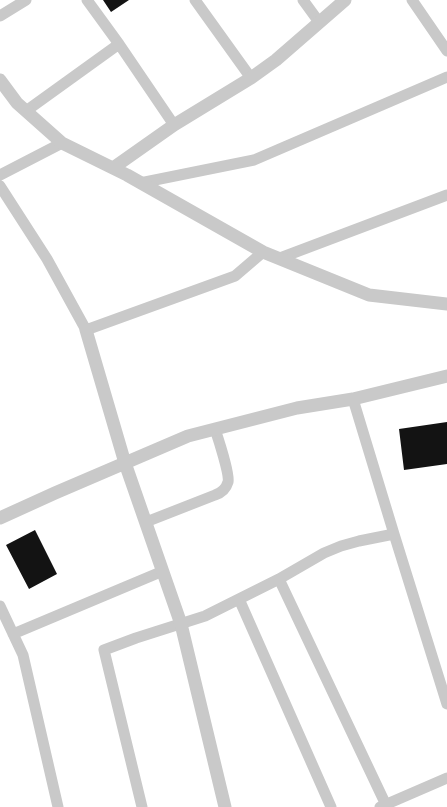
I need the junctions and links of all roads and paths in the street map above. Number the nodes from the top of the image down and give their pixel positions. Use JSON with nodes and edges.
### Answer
{"nodes":[{"id":1,"x":26,"y":0,"type":"edge"},
{"id":2,"x":87,"y":0,"type":"edge"},
{"id":3,"x":195,"y":0,"type":"edge"},
{"id":4,"x":303,"y":0,"type":"edge"},
{"id":5,"x":345,"y":0,"type":"edge"},
{"id":6,"x":412,"y":0,"type":"edge"},
{"id":7,"x":0,"y":16,"type":"edge"},
{"id":8,"x":320,"y":22,"type":"junction"},
{"id":9,"x":119,"y":44,"type":"junction"},
{"id":10,"x":447,"y":51,"type":"edge"},
{"id":11,"x":251,"y":78,"type":"junction"},
{"id":12,"x":447,"y":78,"type":"edge"},
{"id":13,"x":0,"y":80,"type":"edge"},
{"id":14,"x":26,"y":111,"type":"junction"},
{"id":15,"x":174,"y":125,"type":"junction"},
{"id":16,"x":62,"y":143,"type":"junction"},
{"id":17,"x":113,"y":168,"type":"junction"},
{"id":18,"x":0,"y":175,"type":"edge"},
{"id":19,"x":140,"y":183,"type":"junction"},
{"id":20,"x":0,"y":186,"type":"edge"},
{"id":21,"x":447,"y":195,"type":"edge"},
{"id":22,"x":263,"y":252,"type":"junction"},
{"id":23,"x":280,"y":258,"type":"junction"},
{"id":24,"x":447,"y":304,"type":"edge"},
{"id":25,"x":86,"y":330,"type":"junction"},
{"id":26,"x":447,"y":376,"type":"edge"},
{"id":27,"x":353,"y":399,"type":"junction"},
{"id":28,"x":215,"y":429,"type":"junction"},
{"id":29,"x":125,"y":463,"type":"junction"},
{"id":30,"x":0,"y":518,"type":"edge"},
{"id":31,"x":146,"y":522,"type":"junction"},
{"id":32,"x":394,"y":534,"type":"junction"},
{"id":33,"x":163,"y":571,"type":"junction"},
{"id":34,"x":279,"y":579,"type":"junction"},
{"id":35,"x":239,"y":599,"type":"junction"},
{"id":36,"x":0,"y":606,"type":"edge"},
{"id":37,"x":181,"y":624,"type":"junction"},
{"id":38,"x":13,"y":634,"type":"junction"},
{"id":39,"x":447,"y":704,"type":"edge"},
{"id":40,"x":447,"y":778,"type":"edge"},
{"id":41,"x":384,"y":806,"type":"edge"},
{"id":42,"x":58,"y":807,"type":"edge"},
{"id":43,"x":142,"y":807,"type":"edge"},
{"id":44,"x":225,"y":807,"type":"edge"},
{"id":45,"x":331,"y":807,"type":"edge"}],
"edges":[{"from":1,"to":7,"type":"street"},
{"from":2,"to":9,"type":"street"},
{"from":3,"to":11,"type":"street"},
{"from":4,"to":8,"type":"street"},
{"from":5,"to":8,"type":"street"},
{"from":6,"to":10,"type":"street"},
{"from":8,"to":11,"type":"street"},
{"from":9,"to":14,"type":"street"},
{"from":9,"to":15,"type":"street"},
{"from":11,"to":15,"type":"street"},
{"from":12,"to":19,"type":"street"},
{"from":13,"to":14,"type":"street"},
{"from":14,"to":16,"type":"street"},
{"from":15,"to":17,"type":"street"},
{"from":16,"to":17,"type":"street"},
{"from":16,"to":18,"type":"street"},
{"from":17,"to":19,"type":"street"},
{"from":19,"to":22,"type":"street"},
{"from":20,"to":25,"type":"street"},
{"from":21,"to":23,"type":"street"},
{"from":22,"to":23,"type":"street"},
{"from":22,"to":25,"type":"street"},
{"from":23,"to":24,"type":"street"},
{"from":25,"to":29,"type":"street"},
{"from":26,"to":27,"type":"street"},
{"from":27,"to":28,"type":"street"},
{"from":27,"to":32,"type":"street"},
{"from":28,"to":29,"type":"street"},
{"from":28,"to":31,"type":"street"},
{"from":29,"to":30,"type":"street"},
{"from":29,"to":31,"type":"street"},
{"from":31,"to":33,"type":"street"},
{"from":32,"to":34,"type":"street"},
{"from":32,"to":39,"type":"street"},
{"from":33,"to":37,"type":"street"},
{"from":33,"to":38,"type":"street"},
{"from":34,"to":35,"type":"street"},
{"from":34,"to":41,"type":"street"},
{"from":35,"to":37,"type":"street"},
{"from":35,"to":45,"type":"street"},
{"from":36,"to":38,"type":"street"},
{"from":37,"to":43,"type":"street"},
{"from":37,"to":44,"type":"street"},
{"from":38,"to":42,"type":"street"},
{"from":40,"to":41,"type":"street"}]}
